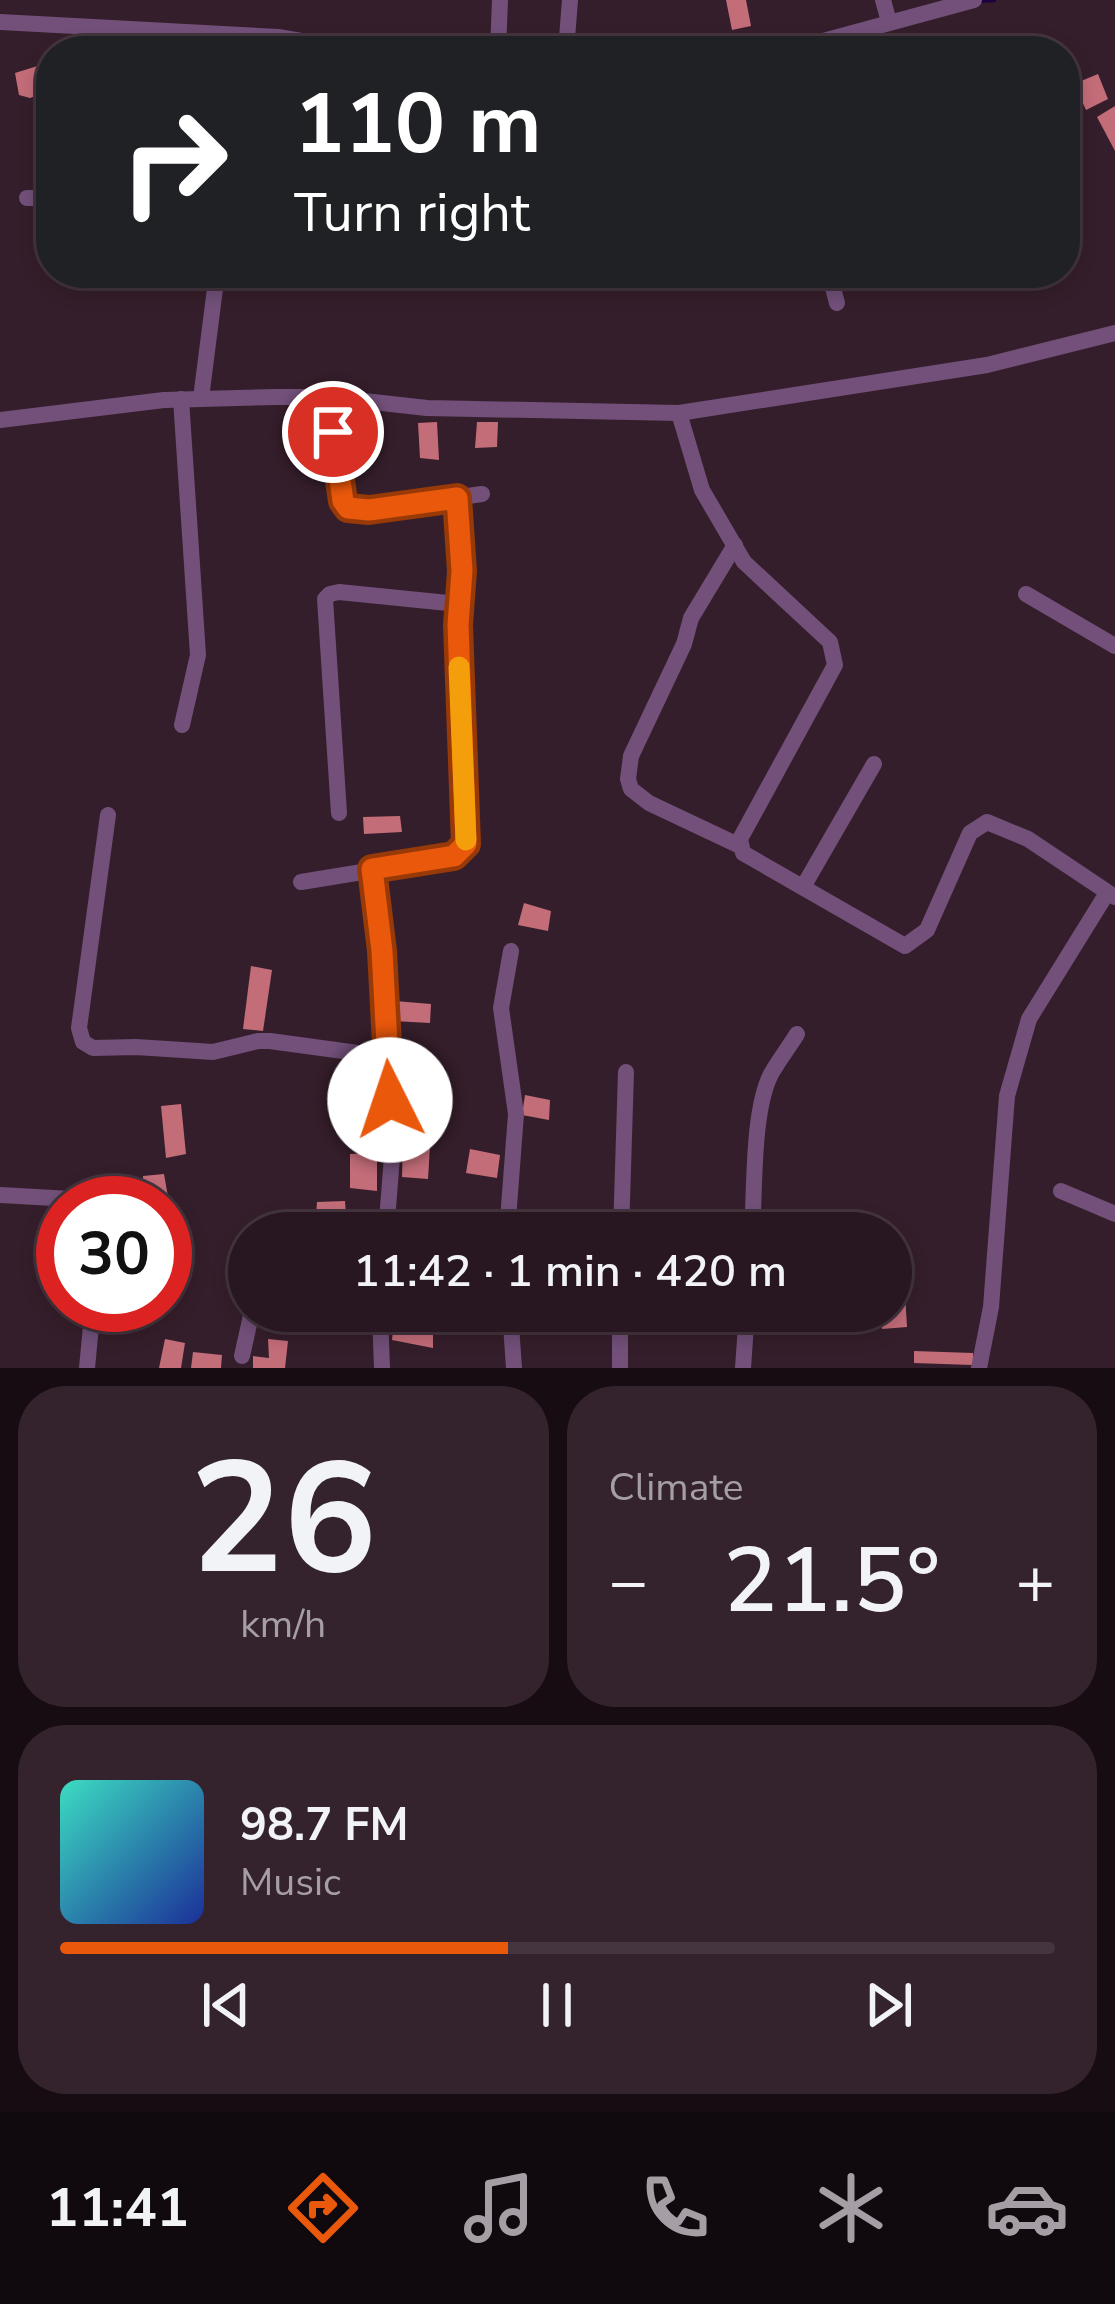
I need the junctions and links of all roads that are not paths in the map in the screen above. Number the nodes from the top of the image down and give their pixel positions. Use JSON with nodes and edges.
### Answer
{"nodes":[{"id":1,"x":500,"y":0,"type":"edge"},
{"id":2,"x":570,"y":0,"type":"edge"},
{"id":3,"x":883,"y":0,"type":"edge"},
{"id":4,"x":974,"y":0,"type":"edge"},
{"id":5,"x":0,"y":22,"type":"edge"},
{"id":6,"x":890,"y":22,"type":"junction"},
{"id":7,"x":120,"y":29,"type":"junction"},
{"id":8,"x":120,"y":36,"type":"edge"},
{"id":9,"x":179,"y":36,"type":"edge"},
{"id":10,"x":499,"y":36,"type":"edge"},
{"id":11,"x":567,"y":36,"type":"edge"},
{"id":12,"x":840,"y":36,"type":"edge"},
{"id":13,"x":27,"y":198,"type":"dead end"},
{"id":14,"x":36,"y":198,"type":"edge"},
{"id":15,"x":215,"y":288,"type":"edge"},
{"id":16,"x":834,"y":288,"type":"edge"},
{"id":17,"x":837,"y":303,"type":"dead end"},
{"id":18,"x":1115,"y":333,"type":"edge"},
{"id":19,"x":328,"y":397,"type":"junction"},
{"id":20,"x":201,"y":398,"type":"junction"},
{"id":21,"x":181,"y":399,"type":"junction"},
{"id":22,"x":679,"y":413,"type":"junction"},
{"id":23,"x":0,"y":420,"type":"edge"},
{"id":24,"x":482,"y":494,"type":"dead end"},
{"id":25,"x":457,"y":498,"type":"junction"},
{"id":26,"x":735,"y":545,"type":"junction"},
{"id":27,"x":1026,"y":594,"type":"dead end"},
{"id":28,"x":458,"y":604,"type":"junction"},
{"id":29,"x":1115,"y":646,"type":"edge"},
{"id":30,"x":182,"y":725,"type":"dead end"},
{"id":31,"x":874,"y":764,"type":"dead end"},
{"id":32,"x":339,"y":813,"type":"dead end"},
{"id":33,"x":108,"y":815,"type":"dead end"},
{"id":34,"x":740,"y":846,"type":"junction"},
{"id":35,"x":372,"y":869,"type":"junction"},
{"id":36,"x":301,"y":882,"type":"dead end"},
{"id":37,"x":803,"y":887,"type":"junction"},
{"id":38,"x":1111,"y":895,"type":"edge"},
{"id":39,"x":511,"y":951,"type":"dead end"},
{"id":40,"x":797,"y":1034,"type":"dead end"},
{"id":41,"x":387,"y":1057,"type":"junction"},
{"id":42,"x":626,"y":1072,"type":"dead end"},
{"id":43,"x":1061,"y":1191,"type":"dead end"},
{"id":44,"x":0,"y":1195,"type":"edge"},
{"id":45,"x":36,"y":1197,"type":"edge"},
{"id":46,"x":388,"y":1212,"type":"edge"},
{"id":47,"x":509,"y":1212,"type":"edge"},
{"id":48,"x":623,"y":1212,"type":"edge"},
{"id":49,"x":753,"y":1212,"type":"edge"},
{"id":50,"x":1115,"y":1214,"type":"edge"},
{"id":51,"x":90,"y":1332,"type":"edge"},
{"id":52,"x":247,"y":1332,"type":"edge"},
{"id":53,"x":381,"y":1332,"type":"edge"},
{"id":54,"x":511,"y":1332,"type":"edge"},
{"id":55,"x":620,"y":1332,"type":"edge"},
{"id":56,"x":746,"y":1332,"type":"edge"},
{"id":57,"x":242,"y":1356,"type":"dead end"},
{"id":58,"x":86,"y":1368,"type":"edge"},
{"id":59,"x":382,"y":1368,"type":"edge"},
{"id":60,"x":514,"y":1368,"type":"edge"},
{"id":61,"x":620,"y":1368,"type":"edge"},
{"id":62,"x":743,"y":1368,"type":"edge"},
{"id":63,"x":979,"y":1368,"type":"edge"}],
"edges":[{"from":1,"to":10,"type":"street"},
{"from":2,"to":11,"type":"street"},
{"from":3,"to":6,"type":"street"},
{"from":4,"to":6,"type":"street"},
{"from":5,"to":7,"type":"street"},
{"from":6,"to":12,"type":"street"},
{"from":7,"to":8,"type":"street"},
{"from":7,"to":9,"type":"street"},
{"from":13,"to":14,"type":"street"},
{"from":15,"to":20,"type":"street"},
{"from":16,"to":17,"type":"street"},
{"from":18,"to":22,"type":"street"},
{"from":19,"to":20,"type":"street"},
{"from":19,"to":22,"type":"street"},
{"from":19,"to":25,"type":"street"},
{"from":20,"to":21,"type":"street"},
{"from":21,"to":23,"type":"street"},
{"from":21,"to":30,"type":"street"},
{"from":22,"to":26,"type":"street"},
{"from":24,"to":25,"type":"street"},
{"from":25,"to":28,"type":"street"},
{"from":26,"to":34,"type":"street"},
{"from":26,"to":34,"type":"street"},
{"from":27,"to":29,"type":"street"},
{"from":28,"to":32,"type":"street"},
{"from":28,"to":35,"type":"street"},
{"from":31,"to":37,"type":"street"},
{"from":33,"to":41,"type":"street"},
{"from":34,"to":37,"type":"street"},
{"from":35,"to":36,"type":"street"},
{"from":35,"to":41,"type":"street"},
{"from":37,"to":38,"type":"street"},
{"from":38,"to":63,"type":"street"},
{"from":39,"to":47,"type":"street"},
{"from":40,"to":49,"type":"street"},
{"from":41,"to":46,"type":"street"},
{"from":42,"to":48,"type":"street"},
{"from":43,"to":50,"type":"street"},
{"from":44,"to":45,"type":"street"},
{"from":51,"to":58,"type":"street"},
{"from":52,"to":57,"type":"street"},
{"from":53,"to":59,"type":"street"},
{"from":54,"to":60,"type":"street"},
{"from":55,"to":61,"type":"street"},
{"from":56,"to":62,"type":"street"}]}
